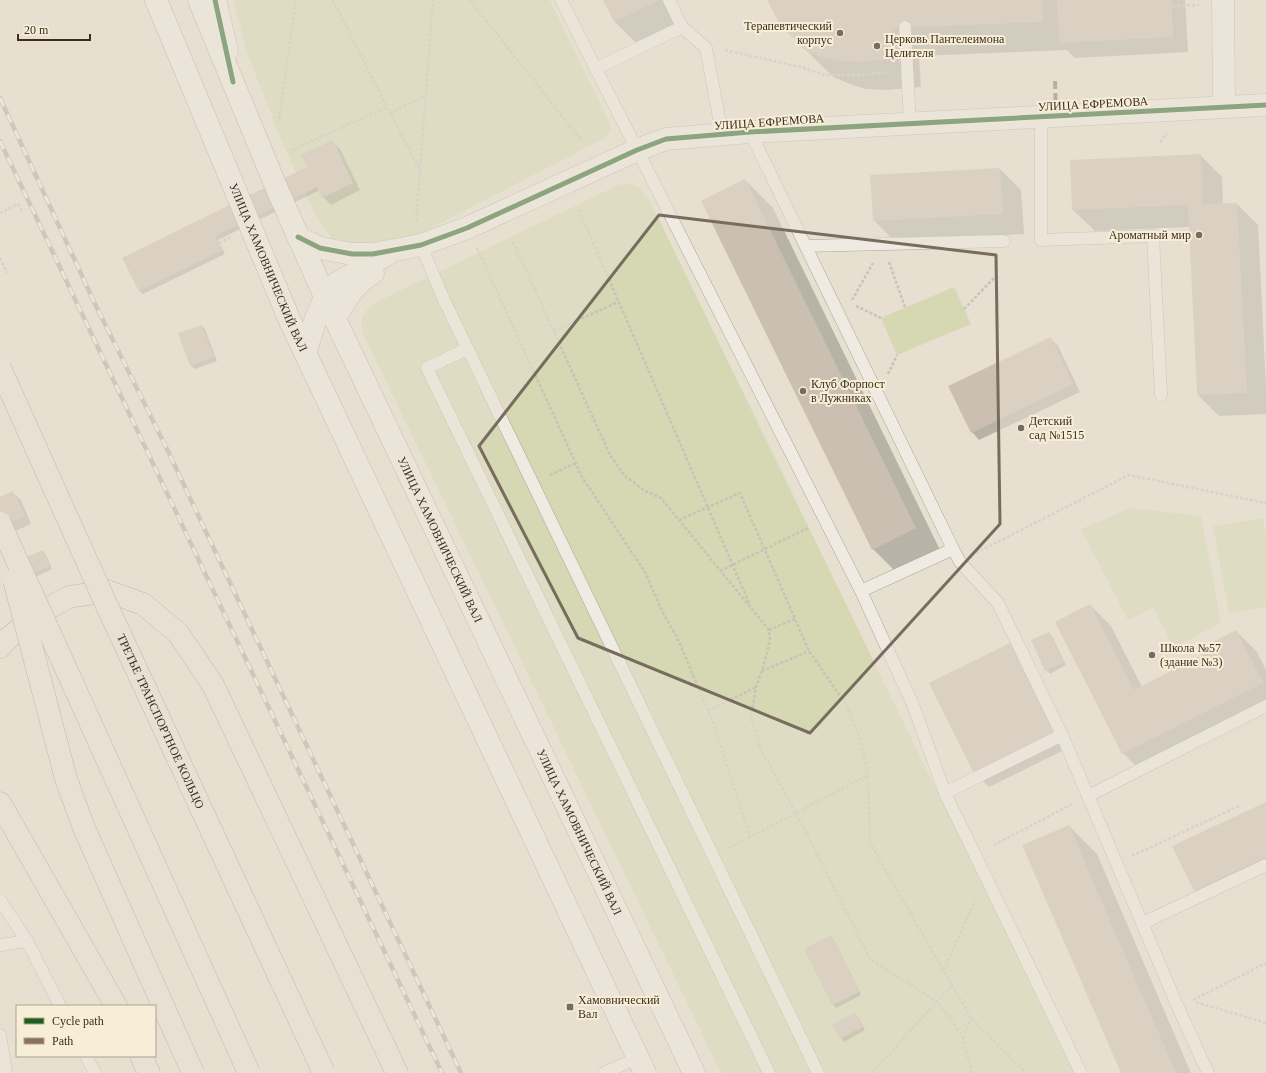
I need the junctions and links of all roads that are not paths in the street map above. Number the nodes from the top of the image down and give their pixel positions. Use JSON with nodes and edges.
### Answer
{"nodes":[{"id":1,"x":156,"y":0,"type":"edge"},
{"id":2,"x":199,"y":0,"type":"edge"},
{"id":3,"x":215,"y":0,"type":"edge"},
{"id":4,"x":561,"y":0,"type":"edge"},
{"id":5,"x":669,"y":0,"type":"edge"},
{"id":6,"x":1223,"y":0,"type":"edge"},
{"id":7,"x":682,"y":27,"type":"junction"},
{"id":8,"x":905,"y":27,"type":"dead end"},
{"id":9,"x":595,"y":69,"type":"junction"},
{"id":10,"x":233,"y":82,"type":"junction"},
{"id":11,"x":1266,"y":105,"type":"edge"},
{"id":12,"x":1224,"y":107,"type":"junction"},
{"id":13,"x":1041,"y":117,"type":"junction"},
{"id":14,"x":910,"y":124,"type":"junction"},
{"id":15,"x":750,"y":132,"type":"junction"},
{"id":16,"x":722,"y":134,"type":"junction"},
{"id":17,"x":637,"y":150,"type":"junction"},
{"id":18,"x":418,"y":236,"type":"junction"},
{"id":19,"x":298,"y":237,"type":"junction"},
{"id":20,"x":1000,"y":241,"type":"road end"},
{"id":21,"x":806,"y":246,"type":"junction"},
{"id":22,"x":394,"y":250,"type":"junction"},
{"id":23,"x":325,"y":297,"type":"junction"},
{"id":24,"x":335,"y":319,"type":"junction"},
{"id":25,"x":467,"y":349,"type":"junction"},
{"id":26,"x":305,"y":353,"type":"junction"},
{"id":27,"x":0,"y":368,"type":"edge"},
{"id":28,"x":1161,"y":395,"type":"dead end"},
{"id":29,"x":0,"y":523,"type":"edge"},
{"id":30,"x":0,"y":535,"type":"edge"},
{"id":31,"x":953,"y":549,"type":"junction"},
{"id":32,"x":861,"y":591,"type":"junction"},
{"id":33,"x":0,"y":647,"type":"edge"},
{"id":34,"x":1266,"y":706,"type":"edge"},
{"id":35,"x":1062,"y":735,"type":"junction"},
{"id":36,"x":946,"y":793,"type":"junction"},
{"id":37,"x":1088,"y":796,"type":"junction"},
{"id":38,"x":0,"y":803,"type":"edge"},
{"id":39,"x":1266,"y":865,"type":"edge"},
{"id":40,"x":0,"y":900,"type":"edge"},
{"id":41,"x":1143,"y":923,"type":"junction"},
{"id":42,"x":27,"y":941,"type":"junction"},
{"id":43,"x":0,"y":945,"type":"edge"},
{"id":44,"x":59,"y":1005,"type":"edge"},
{"id":45,"x":115,"y":1005,"type":"edge"},
{"id":46,"x":0,"y":1035,"type":"edge"},
{"id":47,"x":87,"y":1057,"type":"edge"},
{"id":48,"x":141,"y":1057,"type":"edge"},
{"id":49,"x":642,"y":1066,"type":"edge"},
{"id":50,"x":6,"y":1073,"type":"edge"},
{"id":51,"x":95,"y":1073,"type":"edge"},
{"id":52,"x":149,"y":1073,"type":"edge"},
{"id":53,"x":193,"y":1073,"type":"edge"},
{"id":54,"x":249,"y":1073,"type":"edge"},
{"id":55,"x":324,"y":1073,"type":"edge"},
{"id":56,"x":397,"y":1073,"type":"edge"},
{"id":57,"x":604,"y":1073,"type":"edge"},
{"id":58,"x":694,"y":1073,"type":"edge"},
{"id":59,"x":769,"y":1073,"type":"edge"},
{"id":60,"x":818,"y":1073,"type":"edge"},
{"id":61,"x":1081,"y":1073,"type":"edge"},
{"id":62,"x":1208,"y":1073,"type":"edge"}],
"edges":[{"from":1,"to":26,"type":"main road","name":"УЛИЦА ХАМОВНИЧЕСКИЙ ВАЛ"},
{"from":2,"to":10,"type":"main road","name":"УЛИЦА ХАМОВНИЧЕСКИЙ ВАЛ"},
{"from":3,"to":10,"type":"main road"},
{"from":4,"to":9,"type":"lane"},
{"from":5,"to":7,"type":"lane"},
{"from":6,"to":12,"type":"main road"},
{"from":7,"to":9,"type":"lane"},
{"from":7,"to":16,"type":"lane"},
{"from":8,"to":14,"type":"lane"},
{"from":9,"to":17,"type":"lane"},
{"from":10,"to":19,"type":"main road","name":"УЛИЦА ХАМОВНИЧЕСКИЙ ВАЛ"},
{"from":11,"to":12,"type":"main road","name":"УЛИЦА ЕФРЕМОВА"},
{"from":12,"to":13,"type":"main road","name":"УЛИЦА ЕФРЕМОВА"},
{"from":13,"to":14,"type":"main road","name":"УЛИЦА ЕФРЕМОВА"},
{"from":13,"to":28,"type":"lane"},
{"from":14,"to":15,"type":"main road","name":"УЛИЦА ЕФРЕМОВА"},
{"from":15,"to":16,"type":"main road","name":"УЛИЦА ЕФРЕМОВА"},
{"from":15,"to":21,"type":"lane"},
{"from":16,"to":17,"type":"main road","name":"УЛИЦА ЕФРЕМОВА"},
{"from":17,"to":18,"type":"main road","name":"УЛИЦА ЕФРЕМОВА"},
{"from":17,"to":32,"type":"lane"},
{"from":18,"to":22,"type":"main road","name":"УЛИЦА ЕФРЕМОВА"},
{"from":18,"to":24,"type":"main road","name":"УЛИЦА ЕФРЕМОВА"},
{"from":18,"to":25,"type":"lane"},
{"from":19,"to":22,"type":"main road","name":"УЛИЦА ЕФРЕМОВА"},
{"from":19,"to":23,"type":"main road","name":"УЛИЦА ХАМОВНИЧЕСКИЙ ВАЛ"},
{"from":20,"to":21,"type":"lane"},
{"from":21,"to":31,"type":"lane"},
{"from":22,"to":23,"type":"main road","name":"УЛИЦА ЕФРЕМОВА"},
{"from":23,"to":24,"type":"main road","name":"УЛИЦА ХАМОВНИЧЕСКИЙ ВАЛ"},
{"from":23,"to":26,"type":"main road","name":"УЛИЦА ЕФРЕМОВА"},
{"from":24,"to":58,"type":"main road","name":"УЛИЦА ХАМОВНИЧЕСКИЙ ВАЛ"},
{"from":25,"to":59,"type":"lane"},
{"from":25,"to":60,"type":"lane"},
{"from":26,"to":49,"type":"main road","name":"УЛИЦА ХАМОВНИЧЕСКИЙ ВАЛ"},
{"from":27,"to":55,"type":"main road","name":"ТРЕТЬЕ ТРАНСПОРТНОЕ КОЛЬЦО","bridge":true},
{"from":29,"to":54,"type":"main road","bridge":true},
{"from":30,"to":53,"type":"main road","bridge":true},
{"from":31,"to":32,"type":"lane"},
{"from":31,"to":35,"type":"lane"},
{"from":32,"to":36,"type":"lane"},
{"from":33,"to":56,"type":"main road"},
{"from":34,"to":37,"type":"lane"},
{"from":35,"to":36,"type":"lane"},
{"from":35,"to":37,"type":"lane"},
{"from":36,"to":61,"type":"lane"},
{"from":37,"to":41,"type":"lane"},
{"from":38,"to":45,"type":"main road"},
{"from":39,"to":41,"type":"lane"},
{"from":40,"to":42,"type":"lane"},
{"from":41,"to":62,"type":"lane"},
{"from":42,"to":43,"type":"lane"},
{"from":42,"to":44,"type":"lane"},
{"from":46,"to":50,"type":"lane"},
{"from":47,"to":51,"type":"lane"},
{"from":48,"to":52,"type":"main road"},
{"from":49,"to":57,"type":"lane"}]}
